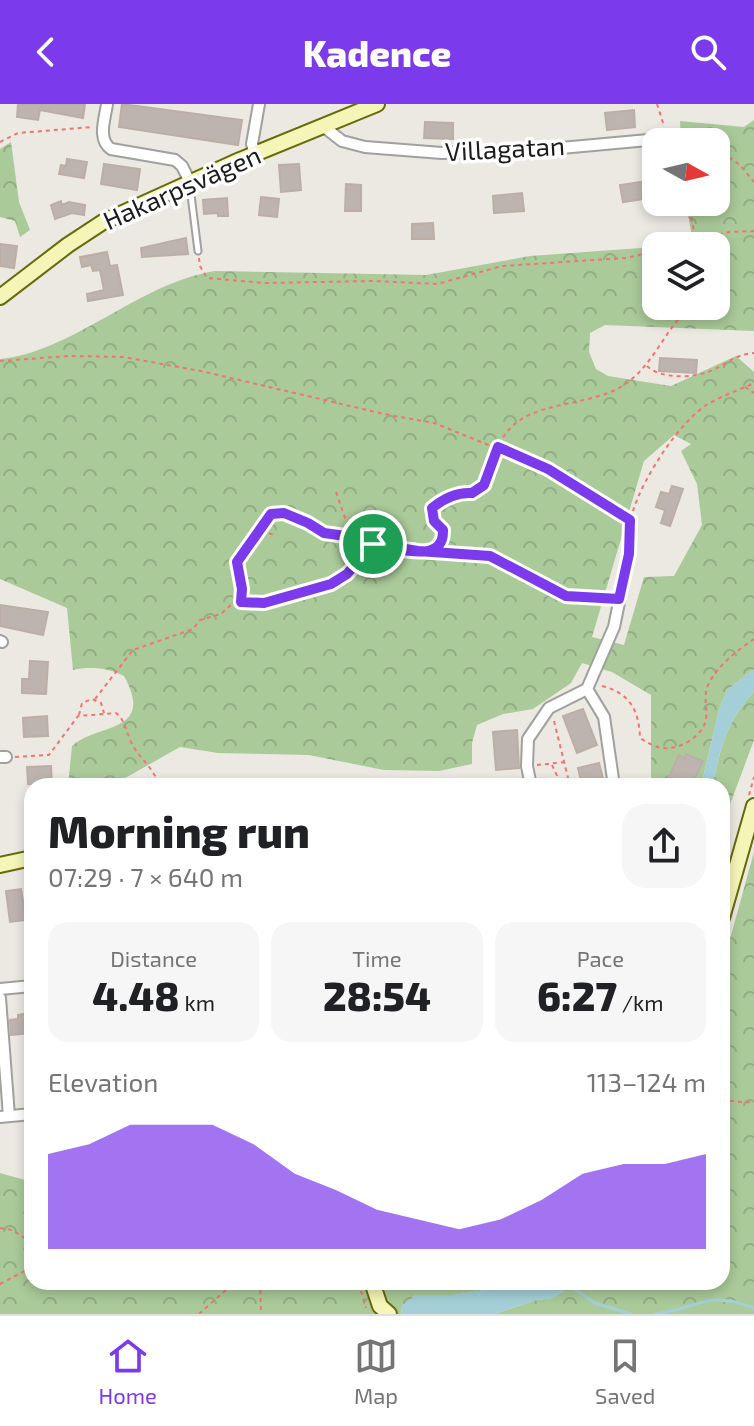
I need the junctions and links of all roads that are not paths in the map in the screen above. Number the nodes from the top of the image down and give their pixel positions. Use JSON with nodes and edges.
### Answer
{"nodes":[{"id":1,"x":107,"y":104,"type":"edge"},
{"id":2,"x":259,"y":104,"type":"edge"},
{"id":3,"x":377,"y":104,"type":"edge"},
{"id":4,"x":323,"y":126,"type":"junction"},
{"id":5,"x":642,"y":141,"type":"edge"},
{"id":6,"x":255,"y":155,"type":"junction"},
{"id":7,"x":190,"y":182,"type":"junction"},
{"id":8,"x":198,"y":251,"type":"road end"},
{"id":9,"x":0,"y":297,"type":"edge"},
{"id":10,"x":630,"y":520,"type":"road end"},
{"id":11,"x":587,"y":689,"type":"junction"},
{"id":12,"x":529,"y":778,"type":"edge"},
{"id":13,"x":613,"y":778,"type":"edge"},
{"id":14,"x":754,"y":806,"type":"edge"},
{"id":15,"x":24,"y":860,"type":"edge"},
{"id":16,"x":0,"y":865,"type":"edge"},
{"id":17,"x":730,"y":890,"type":"edge"},
{"id":18,"x":24,"y":987,"type":"edge"},
{"id":19,"x":0,"y":989,"type":"edge"},
{"id":20,"x":0,"y":998,"type":"edge"},
{"id":21,"x":24,"y":1115,"type":"edge"},
{"id":22,"x":4,"y":1116,"type":"edge"},
{"id":23,"x":375,"y":1290,"type":"edge"},
{"id":24,"x":389,"y":1314,"type":"edge"}],
"edges":[{"from":1,"to":7,"type":"street"},
{"from":2,"to":6,"type":"street"},
{"from":3,"to":4,"type":"street","name":"Hakarpsvägen"},
{"from":4,"to":5,"type":"street","name":"Villagatan"},
{"from":4,"to":6,"type":"street","name":"Hakarpsvägen"},
{"from":6,"to":7,"type":"street","name":"Hakarpsvägen"},
{"from":7,"to":8,"type":"lane"},
{"from":7,"to":9,"type":"street","name":"Hakarpsvägen"},
{"from":10,"to":11,"type":"street"},
{"from":11,"to":12,"type":"street"},
{"from":11,"to":13,"type":"street"},
{"from":14,"to":17,"type":"street"},
{"from":15,"to":16,"type":"street"},
{"from":18,"to":19,"type":"street"},
{"from":20,"to":22,"type":"street"},
{"from":21,"to":22,"type":"street"},
{"from":23,"to":24,"type":"street"}]}
